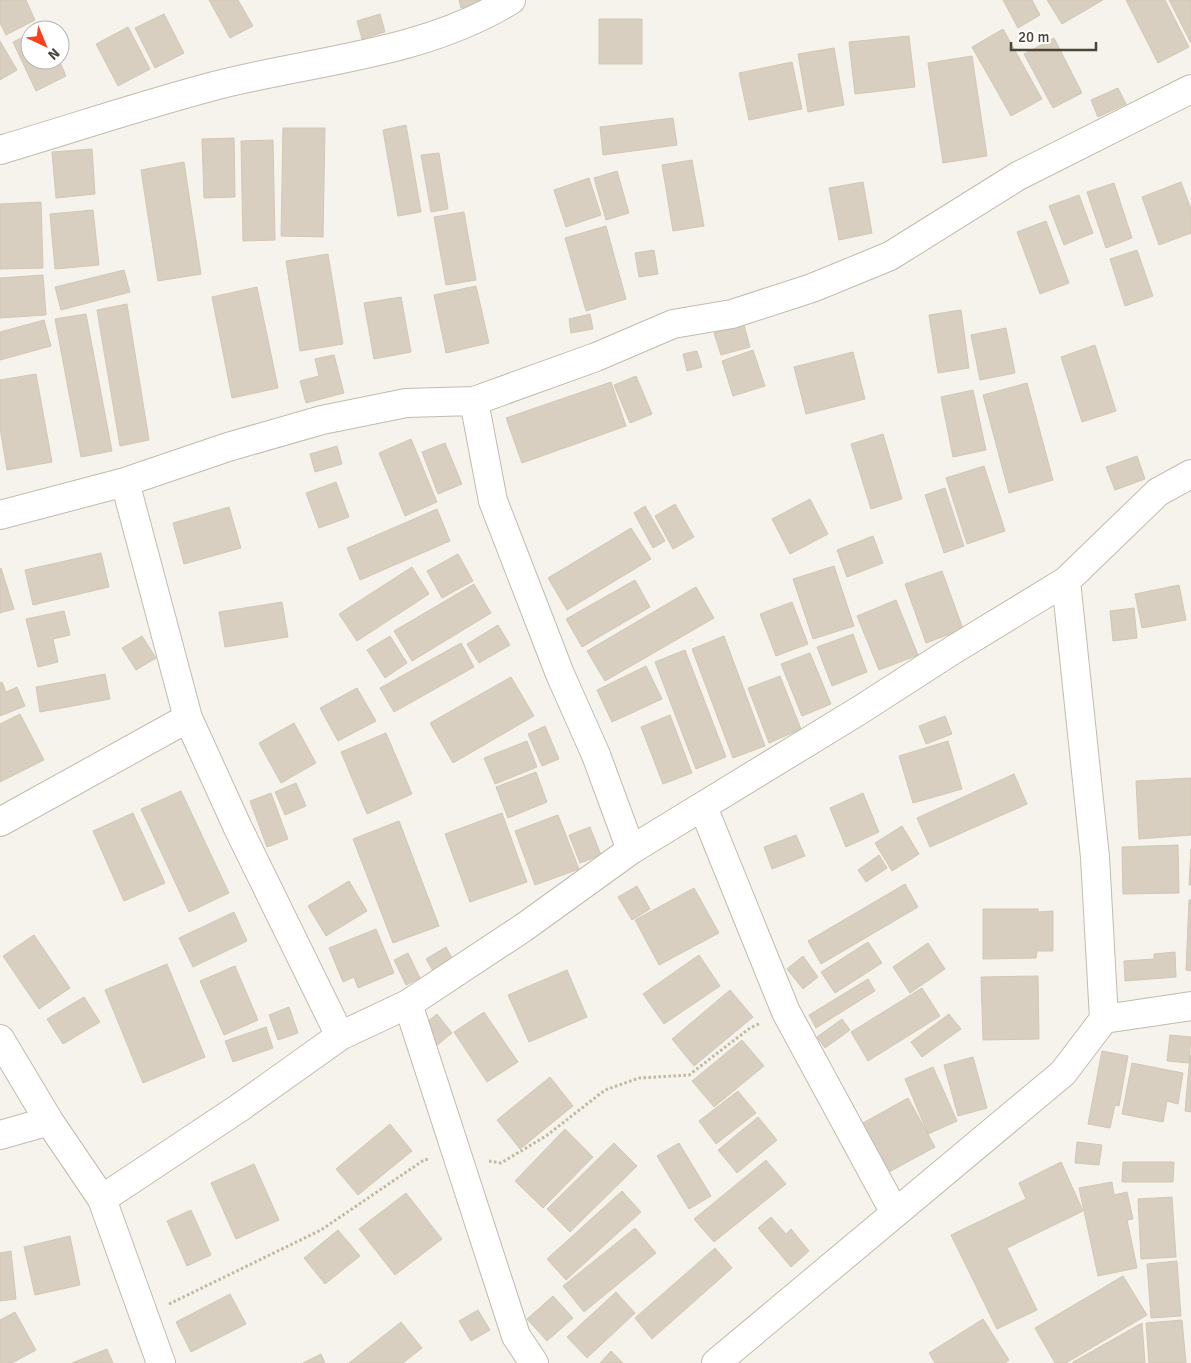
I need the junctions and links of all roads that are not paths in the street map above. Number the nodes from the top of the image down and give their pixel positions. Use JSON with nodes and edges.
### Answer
{"nodes":[{"id":1,"x":511,"y":0,"type":"edge"},
{"id":2,"x":1191,"y":89,"type":"edge"},
{"id":3,"x":0,"y":150,"type":"edge"},
{"id":4,"x":474,"y":401,"type":"junction"},
{"id":5,"x":1191,"y":474,"type":"edge"},
{"id":6,"x":125,"y":482,"type":"junction"},
{"id":7,"x":0,"y":515,"type":"edge"},
{"id":8,"x":1066,"y":581,"type":"junction"},
{"id":9,"x":188,"y":718,"type":"junction"},
{"id":10,"x":703,"y":807,"type":"junction"},
{"id":11,"x":0,"y":822,"type":"edge"},
{"id":12,"x":631,"y":850,"type":"junction"},
{"id":13,"x":408,"y":1004,"type":"junction"},
{"id":14,"x":1191,"y":1006,"type":"edge"},
{"id":15,"x":1104,"y":1019,"type":"junction"},
{"id":16,"x":340,"y":1036,"type":"junction"},
{"id":17,"x":0,"y":1039,"type":"edge"},
{"id":18,"x":49,"y":1121,"type":"junction"},
{"id":19,"x":0,"y":1135,"type":"edge"},
{"id":20,"x":102,"y":1199,"type":"junction"},
{"id":21,"x":895,"y":1213,"type":"junction"},
{"id":22,"x":162,"y":1363,"type":"edge"},
{"id":23,"x":534,"y":1363,"type":"edge"},
{"id":24,"x":716,"y":1363,"type":"edge"}],
"edges":[{"from":1,"to":3,"type":"street"},
{"from":2,"to":4,"type":"street"},
{"from":4,"to":6,"type":"street"},
{"from":4,"to":12,"type":"street"},
{"from":5,"to":8,"type":"street"},
{"from":6,"to":7,"type":"street"},
{"from":6,"to":9,"type":"street"},
{"from":8,"to":10,"type":"street"},
{"from":8,"to":15,"type":"street"},
{"from":9,"to":11,"type":"street"},
{"from":9,"to":16,"type":"street"},
{"from":10,"to":12,"type":"street"},
{"from":10,"to":21,"type":"street"},
{"from":12,"to":13,"type":"street"},
{"from":13,"to":16,"type":"street"},
{"from":13,"to":23,"type":"street"},
{"from":14,"to":15,"type":"street"},
{"from":15,"to":21,"type":"street"},
{"from":16,"to":20,"type":"street"},
{"from":17,"to":18,"type":"street"},
{"from":18,"to":19,"type":"street"},
{"from":18,"to":20,"type":"street"},
{"from":20,"to":22,"type":"street"},
{"from":21,"to":24,"type":"street"}]}
